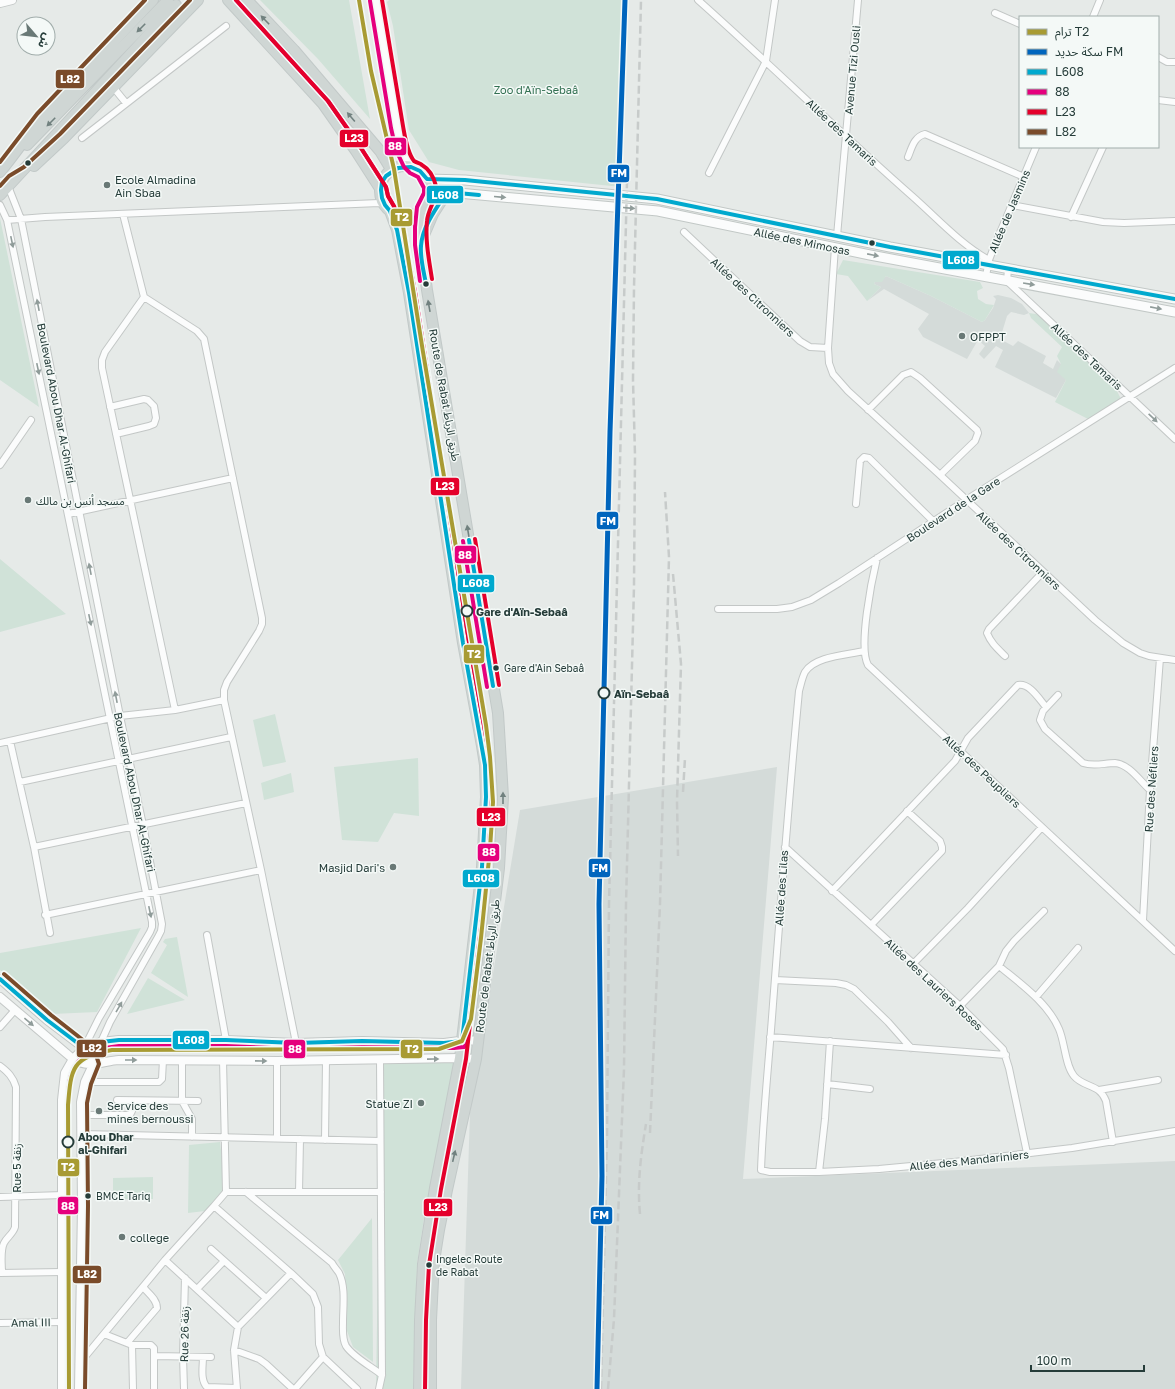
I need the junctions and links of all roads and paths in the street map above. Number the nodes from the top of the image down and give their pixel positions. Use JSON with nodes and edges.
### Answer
{"nodes":[{"id":1,"x":12,"y":0,"type":"edge"},
{"id":2,"x":153,"y":0,"type":"edge"},
{"id":3,"x":198,"y":0,"type":"edge"},
{"id":4,"x":228,"y":0,"type":"edge"},
{"id":5,"x":247,"y":0,"type":"edge"},
{"id":6,"x":376,"y":0,"type":"edge"},
{"id":7,"x":698,"y":0,"type":"edge"},
{"id":8,"x":775,"y":0,"type":"edge"},
{"id":9,"x":858,"y":0,"type":"edge"},
{"id":10,"x":1100,"y":0,"type":"edge"},
{"id":11,"x":172,"y":2,"type":"edge"},
{"id":12,"x":0,"y":3,"type":"edge"},
{"id":13,"x":995,"y":13,"type":"dead end"},
{"id":14,"x":1093,"y":16,"type":"edge"},
{"id":15,"x":1019,"y":24,"type":"edge"},
{"id":16,"x":226,"y":26,"type":"dead end"},
{"id":17,"x":1159,"y":58,"type":"edge"},
{"id":18,"x":766,"y":61,"type":"junction"},
{"id":19,"x":1175,"y":62,"type":"edge"},
{"id":20,"x":113,"y":87,"type":"junction"},
{"id":21,"x":1159,"y":100,"type":"edge"},
{"id":22,"x":1175,"y":102,"type":"edge"},
{"id":23,"x":126,"y":103,"type":"junction"},
{"id":24,"x":846,"y":136,"type":"junction"},
{"id":25,"x":82,"y":138,"type":"dead end"},
{"id":26,"x":1036,"y":148,"type":"edge"},
{"id":27,"x":1102,"y":148,"type":"edge"},
{"id":28,"x":908,"y":157,"type":"dead end"},
{"id":29,"x":11,"y":160,"type":"junction"},
{"id":30,"x":411,"y":167,"type":"junction"},
{"id":31,"x":392,"y":171,"type":"junction"},
{"id":32,"x":0,"y":172,"type":"edge"},
{"id":33,"x":709,"y":173,"type":"dead end"},
{"id":34,"x":1024,"y":177,"type":"junction"},
{"id":35,"x":427,"y":179,"type":"junction"},
{"id":36,"x":11,"y":183,"type":"junction"},
{"id":37,"x":381,"y":190,"type":"junction"},
{"id":38,"x":447,"y":192,"type":"junction"},
{"id":39,"x":0,"y":195,"type":"edge"},
{"id":40,"x":426,"y":204,"type":"junction"},
{"id":41,"x":0,"y":205,"type":"edge"},
{"id":42,"x":1012,"y":205,"type":"junction"},
{"id":43,"x":387,"y":208,"type":"junction"},
{"id":44,"x":123,"y":214,"type":"junction"},
{"id":45,"x":1070,"y":217,"type":"junction"},
{"id":46,"x":21,"y":219,"type":"junction"},
{"id":47,"x":7,"y":220,"type":"junction"},
{"id":48,"x":1175,"y":221,"type":"edge"},
{"id":49,"x":684,"y":232,"type":"dead end"},
{"id":50,"x":837,"y":236,"type":"junction"},
{"id":51,"x":421,"y":245,"type":"junction"},
{"id":52,"x":835,"y":247,"type":"junction"},
{"id":53,"x":988,"y":262,"type":"junction"},
{"id":54,"x":1008,"y":269,"type":"junction"},
{"id":55,"x":986,"y":276,"type":"junction"},
{"id":56,"x":1007,"y":281,"type":"junction"},
{"id":57,"x":144,"y":297,"type":"junction"},
{"id":58,"x":1175,"y":299,"type":"edge"},
{"id":59,"x":1174,"y":313,"type":"edge"},
{"id":60,"x":828,"y":348,"type":"junction"},
{"id":61,"x":1175,"y":368,"type":"edge"},
{"id":62,"x":1130,"y":397,"type":"junction"},
{"id":63,"x":110,"y":407,"type":"junction"},
{"id":64,"x":868,"y":410,"type":"junction"},
{"id":65,"x":32,"y":420,"type":"dead end"},
{"id":66,"x":116,"y":434,"type":"junction"},
{"id":67,"x":1175,"y":439,"type":"edge"},
{"id":68,"x":0,"y":466,"type":"edge"},
{"id":69,"x":940,"y":475,"type":"junction"},
{"id":70,"x":233,"y":478,"type":"junction"},
{"id":71,"x":130,"y":500,"type":"junction"},
{"id":72,"x":966,"y":500,"type":"junction"},
{"id":73,"x":856,"y":504,"type":"dead end"},
{"id":74,"x":79,"y":512,"type":"junction"},
{"id":75,"x":68,"y":514,"type":"junction"},
{"id":76,"x":933,"y":521,"type":"junction"},
{"id":77,"x":877,"y":558,"type":"junction"},
{"id":78,"x":1043,"y":572,"type":"junction"},
{"id":79,"x":718,"y":609,"type":"dead end"},
{"id":80,"x":864,"y":651,"type":"junction"},
{"id":81,"x":1005,"y":656,"type":"dead end"},
{"id":82,"x":1160,"y":658,"type":"junction"},
{"id":83,"x":1175,"y":660,"type":"edge"},
{"id":84,"x":1058,"y":695,"type":"dead end"},
{"id":85,"x":224,"y":700,"type":"junction"},
{"id":86,"x":1046,"y":707,"type":"junction"},
{"id":87,"x":175,"y":710,"type":"junction"},
{"id":88,"x":120,"y":716,"type":"junction"},
{"id":89,"x":110,"y":718,"type":"junction"},
{"id":90,"x":231,"y":737,"type":"junction"},
{"id":91,"x":10,"y":741,"type":"junction"},
{"id":92,"x":0,"y":743,"type":"edge"},
{"id":93,"x":961,"y":752,"type":"junction"},
{"id":94,"x":129,"y":759,"type":"junction"},
{"id":95,"x":119,"y":761,"type":"junction"},
{"id":96,"x":20,"y":782,"type":"junction"},
{"id":97,"x":1150,"y":790,"type":"junction"},
{"id":98,"x":246,"y":803,"type":"junction"},
{"id":99,"x":907,"y":811,"type":"junction"},
{"id":100,"x":143,"y":825,"type":"junction"},
{"id":101,"x":1042,"y":827,"type":"junction"},
{"id":102,"x":133,"y":828,"type":"junction"},
{"id":103,"x":34,"y":847,"type":"junction"},
{"id":104,"x":784,"y":847,"type":"junction"},
{"id":105,"x":261,"y":870,"type":"junction"},
{"id":106,"x":832,"y":891,"type":"junction"},
{"id":107,"x":156,"y":892,"type":"junction"},
{"id":108,"x":146,"y":894,"type":"junction"},
{"id":109,"x":1044,"y":911,"type":"dead end"},
{"id":110,"x":45,"y":915,"type":"junction"},
{"id":111,"x":1143,"y":920,"type":"junction"},
{"id":112,"x":871,"y":925,"type":"junction"},
{"id":113,"x":50,"y":933,"type":"dead end"},
{"id":114,"x":207,"y":935,"type":"dead end"},
{"id":115,"x":1078,"y":948,"type":"dead end"},
{"id":116,"x":1175,"y":952,"type":"edge"},
{"id":117,"x":913,"y":964,"type":"junction"},
{"id":118,"x":999,"y":966,"type":"junction"},
{"id":119,"x":0,"y":979,"type":"edge"},
{"id":120,"x":775,"y":980,"type":"junction"},
{"id":121,"x":0,"y":996,"type":"edge"},
{"id":122,"x":1036,"y":997,"type":"junction"},
{"id":123,"x":960,"y":1006,"type":"junction"},
{"id":124,"x":15,"y":1010,"type":"junction"},
{"id":125,"x":0,"y":1027,"type":"edge"},
{"id":126,"x":770,"y":1036,"type":"junction"},
{"id":127,"x":226,"y":1040,"type":"junction"},
{"id":128,"x":462,"y":1041,"type":"junction"},
{"id":129,"x":478,"y":1041,"type":"junction"},
{"id":130,"x":830,"y":1041,"type":"junction"},
{"id":131,"x":101,"y":1042,"type":"junction"},
{"id":132,"x":296,"y":1043,"type":"junction"},
{"id":133,"x":84,"y":1048,"type":"junction"},
{"id":134,"x":911,"y":1048,"type":"junction"},
{"id":135,"x":1006,"y":1055,"type":"junction"},
{"id":136,"x":460,"y":1058,"type":"junction"},
{"id":137,"x":73,"y":1059,"type":"junction"},
{"id":138,"x":380,"y":1059,"type":"junction"},
{"id":139,"x":476,"y":1059,"type":"junction"},
{"id":140,"x":163,"y":1060,"type":"junction"},
{"id":141,"x":182,"y":1060,"type":"junction"},
{"id":142,"x":223,"y":1060,"type":"junction"},
{"id":143,"x":326,"y":1060,"type":"junction"},
{"id":144,"x":277,"y":1061,"type":"junction"},
{"id":145,"x":93,"y":1065,"type":"junction"},
{"id":146,"x":0,"y":1066,"type":"edge"},
{"id":147,"x":1158,"y":1080,"type":"dead end"},
{"id":148,"x":84,"y":1082,"type":"junction"},
{"id":149,"x":827,"y":1084,"type":"junction"},
{"id":150,"x":870,"y":1089,"type":"dead end"},
{"id":151,"x":1099,"y":1090,"type":"junction"},
{"id":152,"x":117,"y":1100,"type":"dead end"},
{"id":153,"x":132,"y":1100,"type":"junction"},
{"id":154,"x":182,"y":1101,"type":"junction"},
{"id":155,"x":198,"y":1101,"type":"dead end"},
{"id":156,"x":81,"y":1116,"type":"junction"},
{"id":157,"x":1175,"y":1131,"type":"edge"},
{"id":158,"x":82,"y":1134,"type":"junction"},
{"id":159,"x":192,"y":1137,"type":"junction"},
{"id":160,"x":224,"y":1138,"type":"junction"},
{"id":161,"x":277,"y":1138,"type":"junction"},
{"id":162,"x":300,"y":1139,"type":"junction"},
{"id":163,"x":324,"y":1140,"type":"junction"},
{"id":164,"x":380,"y":1141,"type":"junction"},
{"id":165,"x":1113,"y":1142,"type":"junction"},
{"id":166,"x":1027,"y":1153,"type":"junction"},
{"id":167,"x":761,"y":1170,"type":"joint"},
{"id":168,"x":819,"y":1172,"type":"junction"},
{"id":169,"x":226,"y":1192,"type":"junction"},
{"id":170,"x":246,"y":1192,"type":"junction"},
{"id":171,"x":299,"y":1192,"type":"junction"},
{"id":172,"x":381,"y":1192,"type":"junction"},
{"id":173,"x":62,"y":1195,"type":"junction"},
{"id":174,"x":16,"y":1196,"type":"junction"},
{"id":175,"x":0,"y":1197,"type":"edge"},
{"id":176,"x":214,"y":1206,"type":"junction"},
{"id":177,"x":211,"y":1249,"type":"dead end"},
{"id":178,"x":166,"y":1260,"type":"junction"},
{"id":179,"x":224,"y":1261,"type":"junction"},
{"id":180,"x":62,"y":1272,"type":"junction"},
{"id":181,"x":1,"y":1273,"type":"edge"},
{"id":182,"x":291,"y":1273,"type":"junction"},
{"id":183,"x":185,"y":1278,"type":"junction"},
{"id":184,"x":143,"y":1287,"type":"junction"},
{"id":185,"x":197,"y":1289,"type":"junction"},
{"id":186,"x":266,"y":1298,"type":"junction"},
{"id":187,"x":62,"y":1322,"type":"junction"},
{"id":188,"x":0,"y":1323,"type":"edge"},
{"id":189,"x":238,"y":1326,"type":"junction"},
{"id":190,"x":104,"y":1334,"type":"junction"},
{"id":191,"x":130,"y":1344,"type":"junction"},
{"id":192,"x":234,"y":1350,"type":"junction"},
{"id":193,"x":154,"y":1356,"type":"junction"},
{"id":194,"x":183,"y":1356,"type":"junction"},
{"id":195,"x":203,"y":1357,"type":"junction"},
{"id":196,"x":212,"y":1357,"type":"dead end"},
{"id":197,"x":323,"y":1357,"type":"junction"},
{"id":198,"x":79,"y":1364,"type":"junction"},
{"id":199,"x":382,"y":1375,"type":"junction"},
{"id":200,"x":351,"y":1384,"type":"junction"},
{"id":201,"x":236,"y":1388,"type":"edge"},
{"id":202,"x":62,"y":1389,"type":"edge"},
{"id":203,"x":79,"y":1389,"type":"edge"},
{"id":204,"x":133,"y":1389,"type":"edge"},
{"id":205,"x":154,"y":1389,"type":"edge"},
{"id":206,"x":184,"y":1389,"type":"edge"},
{"id":207,"x":294,"y":1389,"type":"edge"},
{"id":208,"x":347,"y":1389,"type":"edge"},
{"id":209,"x":357,"y":1389,"type":"edge"},
{"id":210,"x":379,"y":1389,"type":"edge"},
{"id":211,"x":419,"y":1389,"type":"edge"},
{"id":212,"x":431,"y":1389,"type":"edge"}],
"edges":[{"from":1,"to":12,"type":"street"},
{"from":2,"to":29,"type":"main road"},
{"from":3,"to":20,"type":"main road"},
{"from":4,"to":37,"type":"main road"},
{"from":31,"to":5,"type":"main road","one_way":true},
{"from":6,"to":30,"type":"main road"},
{"from":7,"to":18,"type":"street","name":"Allée des Tamaris"},
{"from":8,"to":18,"type":"street"},
{"from":9,"to":24,"type":"street","name":"Avenue Tizi Ousli"},
{"from":10,"to":14,"type":"street"},
{"from":11,"to":29,"type":"main road","one_way":true},
{"from":11,"to":36,"type":"main road"},
{"from":13,"to":15,"type":"street"},
{"from":16,"to":23,"type":"street"},
{"from":17,"to":19,"type":"street"},
{"from":18,"to":24,"type":"street","name":"Allée des Tamaris"},
{"from":18,"to":33,"type":"street"},
{"from":20,"to":23,"type":"street"},
{"from":20,"to":36,"type":"main road"},
{"from":21,"to":22,"type":"street"},
{"from":23,"to":25,"type":"street"},
{"from":24,"to":50,"type":"street","name":"Avenue Tizi Ousli"},
{"from":24,"to":53,"type":"street","name":"Allée des Tamaris"},
{"from":26,"to":34,"type":"street","name":"Allée de Jasmins"},
{"from":27,"to":45,"type":"street"},
{"from":28,"to":34,"type":"street"},
{"from":29,"to":32,"type":"main road"},
{"from":30,"to":31,"type":"main road"},
{"from":30,"to":35,"type":"main road"},
{"from":31,"to":37,"type":"main road"},
{"from":34,"to":42,"type":"street","name":"Allée de Jasmins"},
{"from":35,"to":40,"type":"main road"},
{"from":35,"to":50,"type":"main road","name":"Allée des Mimosas"},
{"from":36,"to":39,"type":"main road"},
{"from":36,"to":46,"type":"street","name":"Boulevard Abou Dhar Al-Ghifari"},
{"from":37,"to":43,"type":"main road"},
{"from":38,"to":40,"type":"main road","name":"Allée des Mimosas"},
{"from":38,"to":51,"type":"main road"},
{"from":38,"to":52,"type":"main road","name":"Allée des Mimosas","one_way":true},
{"from":40,"to":43,"type":"main road"},
{"from":40,"to":51,"type":"main road","name":"Route de Rabat طريق الرباط"},
{"from":41,"to":47,"type":"street","name":"Boulevard Abou Dhar Al-Ghifari"},
{"from":42,"to":45,"type":"street"},
{"from":42,"to":53,"type":"street","name":"Allée de Jasmins"},
{"from":43,"to":44,"type":"street"},
{"from":43,"to":128,"type":"main road","name":"Route de Rabat طريق الرباط"},
{"from":44,"to":46,"type":"street"},
{"from":44,"to":57,"type":"street"},
{"from":45,"to":48,"type":"street"},
{"from":46,"to":47,"type":"street"},
{"from":74,"to":46,"type":"street","name":"Boulevard Abou Dhar Al-Ghifari","one_way":true},
{"from":47,"to":75,"type":"street","name":"Boulevard Abou Dhar Al-Ghifari","one_way":true},
{"from":49,"to":60,"type":"street","name":"Allée des Citronniers"},
{"from":50,"to":53,"type":"main road","name":"Allée des Mimosas"},
{"from":129,"to":51,"type":"main road","name":"Route de Rabat طريق الرباط","one_way":true},
{"from":52,"to":55,"type":"main road","name":"Allée des Mimosas","one_way":true},
{"from":52,"to":60,"type":"street"},
{"from":53,"to":54,"type":"main road","name":"Allée des Mimosas"},
{"from":53,"to":55,"type":"street","name":"Allée de Jasmins"},
{"from":54,"to":56,"type":"street"},
{"from":54,"to":58,"type":"main road","name":"Allée des Mimosas"},
{"from":55,"to":56,"type":"main road","name":"Allée des Mimosas"},
{"from":56,"to":59,"type":"main road","name":"Allée des Mimosas","one_way":true},
{"from":56,"to":62,"type":"street","name":"Allée des Tamaris"},
{"from":57,"to":63,"type":"street"},
{"from":57,"to":70,"type":"street"},
{"from":60,"to":64,"type":"street","name":"Allée des Citronniers"},
{"from":61,"to":62,"type":"street","name":"Boulevard de la Gare"},
{"from":62,"to":67,"type":"street","name":"Allée des Tamaris","one_way":true},
{"from":62,"to":72,"type":"street","name":"Boulevard de la Gare"},
{"from":63,"to":66,"type":"street"},
{"from":63,"to":66,"type":"street"},
{"from":64,"to":69,"type":"street","name":"Allée des Citronniers"},
{"from":64,"to":69,"type":"street"},
{"from":65,"to":68,"type":"street"},
{"from":66,"to":71,"type":"street"},
{"from":69,"to":72,"type":"street","name":"Allée des Citronniers"},
{"from":70,"to":71,"type":"street"},
{"from":70,"to":85,"type":"street"},
{"from":71,"to":74,"type":"street"},
{"from":71,"to":87,"type":"street"},
{"from":72,"to":76,"type":"street","name":"Boulevard de la Gare"},
{"from":72,"to":78,"type":"street","name":"Allée des Citronniers"},
{"from":73,"to":76,"type":"street"},
{"from":74,"to":75,"type":"street"},
{"from":88,"to":74,"type":"street","name":"Boulevard Abou Dhar Al-Ghifari","one_way":true},
{"from":75,"to":89,"type":"street","name":"Boulevard Abou Dhar Al-Ghifari","one_way":true},
{"from":76,"to":77,"type":"street","name":"Boulevard de la Gare"},
{"from":77,"to":79,"type":"street","name":"Boulevard de la Gare"},
{"from":77,"to":80,"type":"street"},
{"from":78,"to":81,"type":"street"},
{"from":78,"to":82,"type":"street","name":"Allée des Citronniers"},
{"from":80,"to":93,"type":"street","name":"Allée des Peupliers"},
{"from":80,"to":104,"type":"street","name":"Allée des Lilas"},
{"from":82,"to":83,"type":"street","name":"Allée des Citronniers"},
{"from":82,"to":97,"type":"street","name":"Rue des Néfliers"},
{"from":84,"to":86,"type":"street"},
{"from":85,"to":87,"type":"street"},
{"from":85,"to":90,"type":"street"},
{"from":86,"to":93,"type":"street"},
{"from":86,"to":97,"type":"street"},
{"from":87,"to":88,"type":"street"},
{"from":88,"to":89,"type":"street"},
{"from":88,"to":94,"type":"street","name":"Boulevard Abou Dhar Al-Ghifari"},
{"from":89,"to":91,"type":"street"},
{"from":89,"to":95,"type":"street","name":"Boulevard Abou Dhar Al-Ghifari"},
{"from":90,"to":94,"type":"street"},
{"from":90,"to":98,"type":"street"},
{"from":91,"to":92,"type":"street"},
{"from":91,"to":96,"type":"street"},
{"from":93,"to":99,"type":"street"},
{"from":93,"to":101,"type":"street","name":"Allée des Peupliers"},
{"from":94,"to":95,"type":"street"},
{"from":94,"to":100,"type":"street","name":"Boulevard Abou Dhar Al-Ghifari"},
{"from":95,"to":96,"type":"street"},
{"from":95,"to":102,"type":"street","name":"Boulevard Abou Dhar Al-Ghifari"},
{"from":96,"to":103,"type":"street"},
{"from":97,"to":111,"type":"street","name":"Rue des Néfliers"},
{"from":98,"to":100,"type":"street"},
{"from":98,"to":105,"type":"street"},
{"from":99,"to":106,"type":"street"},
{"from":99,"to":112,"type":"street"},
{"from":100,"to":102,"type":"street"},
{"from":100,"to":107,"type":"street","name":"Boulevard Abou Dhar Al-Ghifari"},
{"from":101,"to":111,"type":"street","name":"Allée des Peupliers"},
{"from":101,"to":117,"type":"street"},
{"from":102,"to":103,"type":"street"},
{"from":102,"to":108,"type":"street","name":"Boulevard Abou Dhar Al-Ghifari"},
{"from":103,"to":110,"type":"street"},
{"from":104,"to":106,"type":"street","name":"Allée des Lauriers Roses"},
{"from":104,"to":120,"type":"street","name":"Allée des Lilas"},
{"from":105,"to":107,"type":"street"},
{"from":105,"to":132,"type":"street"},
{"from":106,"to":112,"type":"street","name":"Allée des Lauriers Roses"},
{"from":107,"to":108,"type":"street"},
{"from":131,"to":107,"type":"street","name":"Boulevard Abou Dhar Al-Ghifari","one_way":true},
{"from":108,"to":110,"type":"street"},
{"from":108,"to":133,"type":"street","name":"Boulevard Abou Dhar Al-Ghifari","one_way":true},
{"from":109,"to":118,"type":"street"},
{"from":110,"to":113,"type":"street"},
{"from":111,"to":116,"type":"street","name":"Allée des Peupliers"},
{"from":112,"to":117,"type":"street","name":"Allée des Lauriers Roses"},
{"from":114,"to":127,"type":"street"},
{"from":115,"to":122,"type":"street"},
{"from":117,"to":123,"type":"street","name":"Allée des Lauriers Roses"},
{"from":118,"to":122,"type":"street"},
{"from":118,"to":123,"type":"street"},
{"from":119,"to":133,"type":"street"},
{"from":120,"to":126,"type":"street","name":"Allée des Lilas"},
{"from":120,"to":134,"type":"street"},
{"from":121,"to":124,"type":"street"},
{"from":122,"to":151,"type":"street"},
{"from":123,"to":135,"type":"street","name":"Allée des Lauriers Roses"},
{"from":124,"to":125,"type":"street"},
{"from":124,"to":137,"type":"street","one_way":true},
{"from":126,"to":130,"type":"street"},
{"from":126,"to":167,"type":"street","name":"Allée des Lilas"},
{"from":127,"to":131,"type":"street"},
{"from":127,"to":132,"type":"street"},
{"from":128,"to":129,"type":"street"},
{"from":128,"to":132,"type":"street"},
{"from":128,"to":136,"type":"main road","name":"Route de Rabat طريق الرباط"},
{"from":129,"to":139,"type":"main road","name":"Route de Rabat طريق الرباط"},
{"from":130,"to":134,"type":"street"},
{"from":130,"to":149,"type":"street"},
{"from":131,"to":133,"type":"street"},
{"from":131,"to":145,"type":"street","name":"Boulevard Abou Dhar Al-Ghifari"},
{"from":133,"to":137,"type":"street","name":"Boulevard Abou Dhar Al-Ghifari"},
{"from":133,"to":145,"type":"street"},
{"from":134,"to":135,"type":"street"},
{"from":135,"to":166,"type":"street","name":"Allée des Lauriers Roses"},
{"from":138,"to":136,"type":"street","one_way":true},
{"from":136,"to":139,"type":"street"},
{"from":136,"to":211,"type":"main road","name":"Route de Rabat طريق الرباط"},
{"from":137,"to":145,"type":"street"},
{"from":137,"to":173,"type":"street","name":"Boulevard Abou Dhar Al-Ghifari"},
{"from":138,"to":143,"type":"street"},
{"from":138,"to":164,"type":"street"},
{"from":212,"to":139,"type":"main road","name":"Route de Rabat طريق الرباط","one_way":true},
{"from":140,"to":141,"type":"street"},
{"from":145,"to":140,"type":"street","one_way":true},
{"from":140,"to":148,"type":"street"},
{"from":141,"to":142,"type":"street"},
{"from":141,"to":154,"type":"street"},
{"from":142,"to":144,"type":"street","one_way":true},
{"from":142,"to":160,"type":"street"},
{"from":143,"to":144,"type":"street"},
{"from":143,"to":163,"type":"street"},
{"from":144,"to":161,"type":"street"},
{"from":145,"to":148,"type":"street","name":"Boulevard Abou Dhar Al-Ghifari"},
{"from":146,"to":174,"type":"street","name":"Rue 5 زنقة"},
{"from":147,"to":151,"type":"street"},
{"from":148,"to":156,"type":"street","name":"Boulevard Abou Dhar Al-Ghifari"},
{"from":149,"to":150,"type":"street"},
{"from":149,"to":168,"type":"street"},
{"from":151,"to":165,"type":"street"},
{"from":152,"to":153,"type":"street"},
{"from":153,"to":154,"type":"street"},
{"from":153,"to":156,"type":"street"},
{"from":154,"to":155,"type":"street"},
{"from":154,"to":159,"type":"street"},
{"from":156,"to":158,"type":"street","name":"Boulevard Abou Dhar Al-Ghifari"},
{"from":157,"to":165,"type":"street","name":"Allée des Mandariniers"},
{"from":158,"to":159,"type":"street"},
{"from":158,"to":198,"type":"street","name":"Boulevard Abou Dhar Al-Ghifari"},
{"from":159,"to":160,"type":"street"},
{"from":160,"to":161,"type":"street"},
{"from":160,"to":169,"type":"street"},
{"from":161,"to":162,"type":"street"},
{"from":162,"to":163,"type":"street"},
{"from":162,"to":171,"type":"street"},
{"from":163,"to":164,"type":"street"},
{"from":164,"to":172,"type":"street"},
{"from":165,"to":166,"type":"street","name":"Allée des Mandariniers"},
{"from":166,"to":168,"type":"street","name":"Allée des Mandariniers"},
{"from":167,"to":168,"type":"street","name":"Allée des Mandariniers"},
{"from":169,"to":170,"type":"street"},
{"from":169,"to":176,"type":"street"},
{"from":170,"to":171,"type":"street"},
{"from":170,"to":199,"type":"street"},
{"from":171,"to":172,"type":"street"},
{"from":172,"to":199,"type":"street"},
{"from":173,"to":174,"type":"street"},
{"from":173,"to":180,"type":"street","name":"Boulevard Abou Dhar Al-Ghifari"},
{"from":174,"to":175,"type":"street"},
{"from":174,"to":181,"type":"street","name":"Rue 5 زنقة"},
{"from":176,"to":178,"type":"street"},
{"from":176,"to":182,"type":"street"},
{"from":177,"to":179,"type":"street"},
{"from":178,"to":183,"type":"street"},
{"from":178,"to":184,"type":"street"},
{"from":179,"to":185,"type":"street"},
{"from":179,"to":186,"type":"street"},
{"from":180,"to":181,"type":"street"},
{"from":180,"to":187,"type":"street","name":"Boulevard Abou Dhar Al-Ghifari"},
{"from":182,"to":186,"type":"street"},
{"from":182,"to":197,"type":"street"},
{"from":183,"to":185,"type":"street"},
{"from":183,"to":194,"type":"street","name":"Rue 26 زنقة"},
{"from":184,"to":190,"type":"street"},
{"from":184,"to":191,"type":"street"},
{"from":185,"to":189,"type":"street"},
{"from":186,"to":189,"type":"street"},
{"from":187,"to":188,"type":"street","name":"Amal III"},
{"from":187,"to":202,"type":"street","name":"Boulevard Abou Dhar Al-Ghifari"},
{"from":189,"to":192,"type":"street"},
{"from":190,"to":191,"type":"street"},
{"from":190,"to":198,"type":"street"},
{"from":191,"to":193,"type":"street"},
{"from":191,"to":204,"type":"street"},
{"from":192,"to":201,"type":"street"},
{"from":192,"to":207,"type":"street"},
{"from":193,"to":194,"type":"street"},
{"from":193,"to":205,"type":"street"},
{"from":194,"to":195,"type":"street"},
{"from":194,"to":206,"type":"street","name":"Rue 26 زنقة"},
{"from":195,"to":196,"type":"street"},
{"from":195,"to":201,"type":"street"},
{"from":197,"to":200,"type":"street"},
{"from":197,"to":207,"type":"street"},
{"from":198,"to":203,"type":"street","name":"Boulevard Abou Dhar Al-Ghifari"},
{"from":199,"to":210,"type":"street"},
{"from":200,"to":208,"type":"street"},
{"from":200,"to":209,"type":"street"}]}
